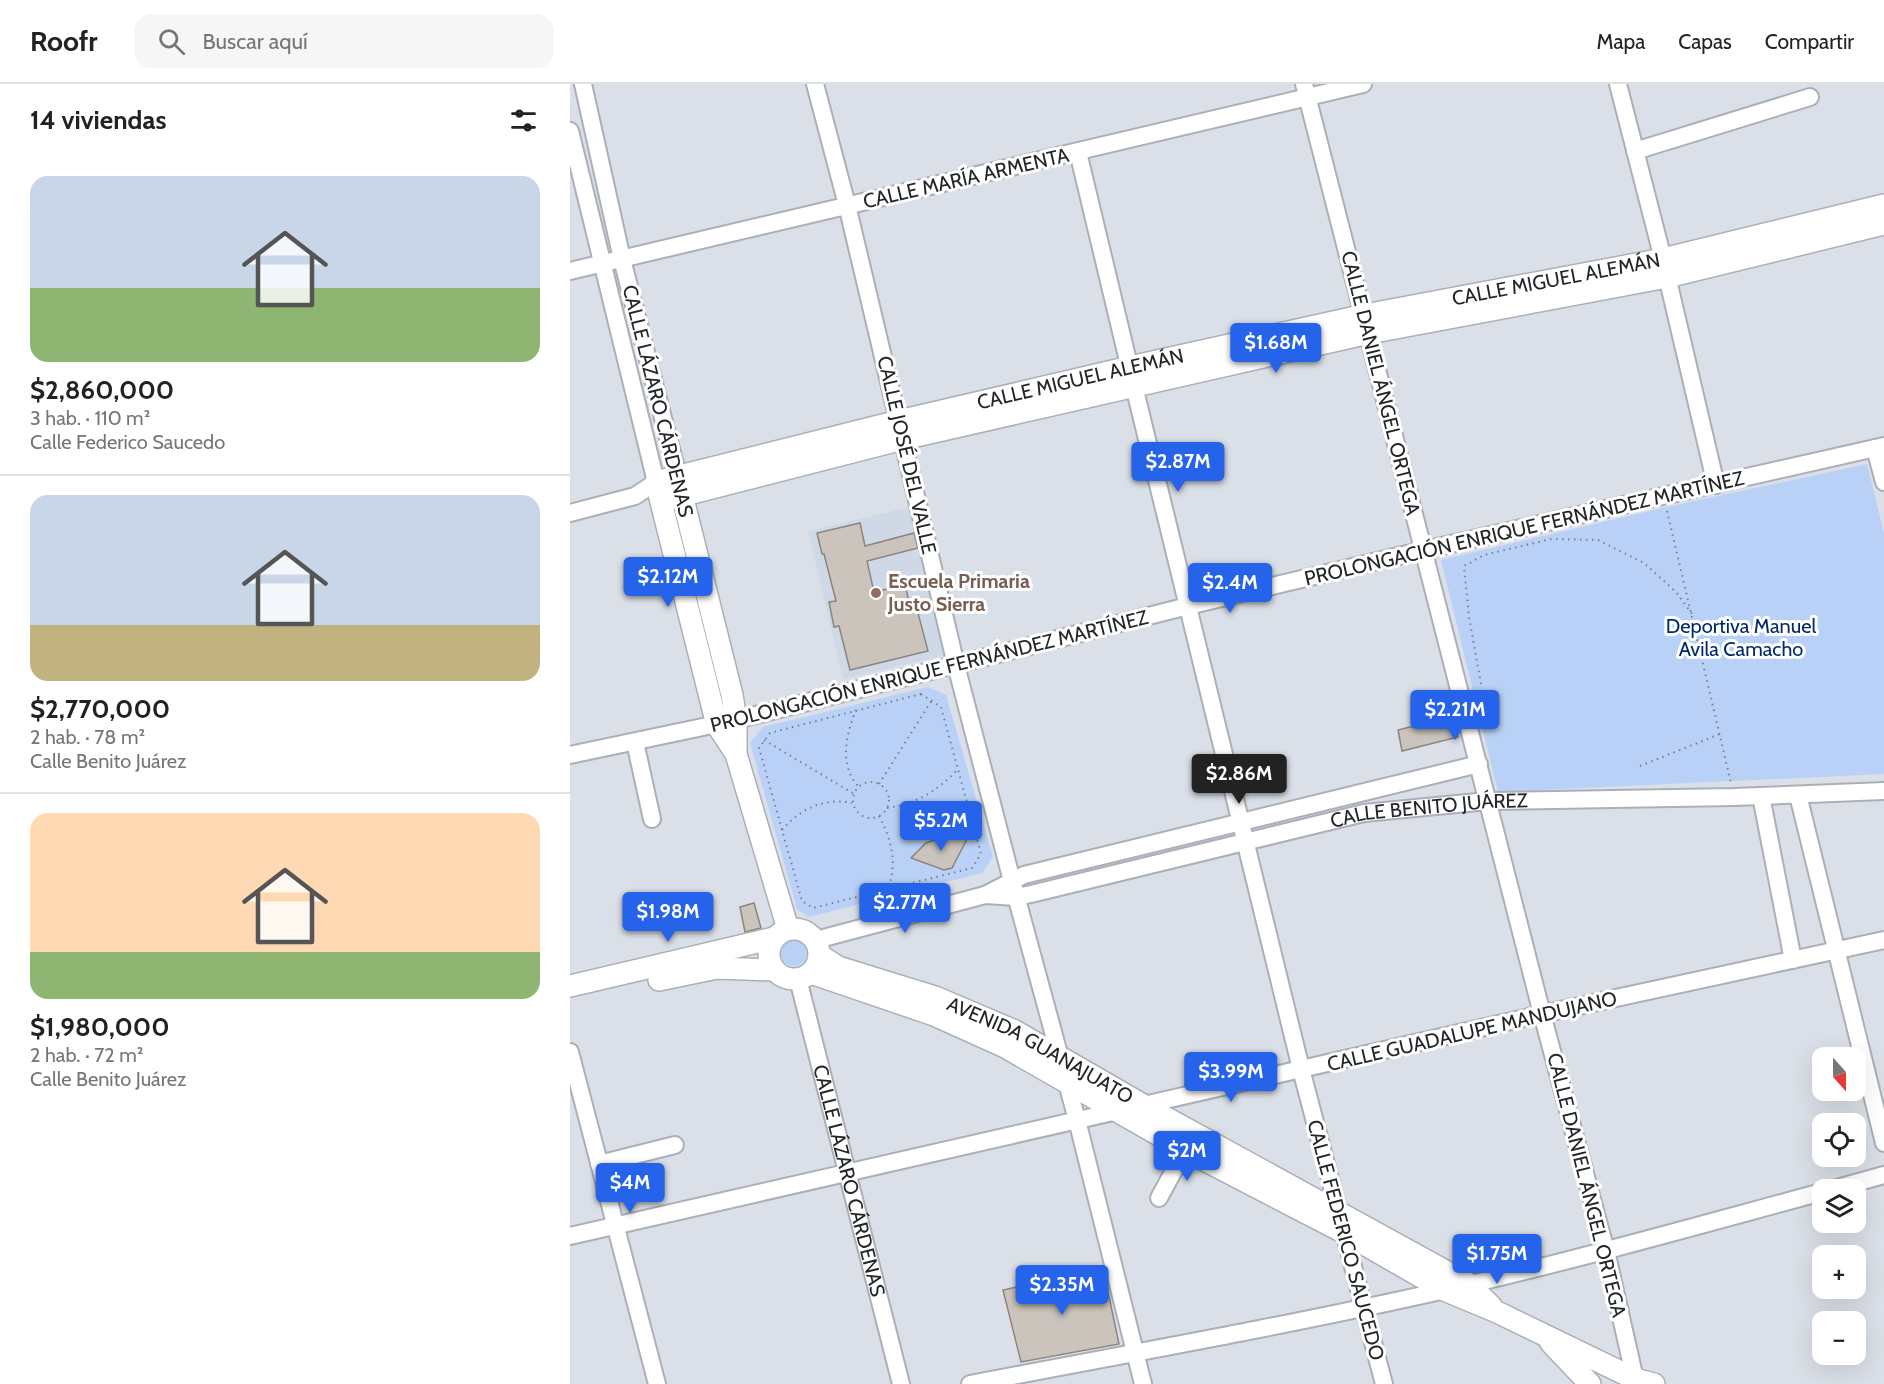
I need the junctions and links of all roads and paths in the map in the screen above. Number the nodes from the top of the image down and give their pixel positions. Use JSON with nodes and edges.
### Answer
{"nodes":[{"id":1,"x":583,"y":84,"type":"edge"},
{"id":2,"x":816,"y":84,"type":"edge"},
{"id":3,"x":1363,"y":84,"type":"edge"},
{"id":4,"x":1618,"y":84,"type":"edge"},
{"id":5,"x":1306,"y":90,"type":"edge"},
{"id":6,"x":1810,"y":97,"type":"dead end"},
{"id":7,"x":570,"y":131,"type":"edge"},
{"id":8,"x":1635,"y":151,"type":"junction"},
{"id":9,"x":1078,"y":152,"type":"junction"},
{"id":10,"x":1884,"y":205,"type":"edge"},
{"id":11,"x":847,"y":206,"type":"junction"},
{"id":12,"x":1884,"y":224,"type":"edge"},
{"id":13,"x":622,"y":259,"type":"junction"},
{"id":14,"x":602,"y":264,"type":"junction"},
{"id":15,"x":1665,"y":268,"type":"junction"},
{"id":16,"x":570,"y":272,"type":"edge"},
{"id":17,"x":1367,"y":324,"type":"junction"},
{"id":18,"x":1132,"y":376,"type":"junction"},
{"id":19,"x":901,"y":430,"type":"junction"},
{"id":20,"x":1880,"y":447,"type":"edge"},
{"id":21,"x":1884,"y":482,"type":"edge"},
{"id":22,"x":1716,"y":484,"type":"junction"},
{"id":23,"x":680,"y":485,"type":"junction"},
{"id":24,"x":658,"y":491,"type":"junction"},
{"id":25,"x":1664,"y":496,"type":"junction"},
{"id":26,"x":570,"y":513,"type":"edge"},
{"id":27,"x":1424,"y":550,"type":"junction"},
{"id":28,"x":1188,"y":606,"type":"junction"},
{"id":29,"x":1692,"y":614,"type":"junction"},
{"id":30,"x":956,"y":665,"type":"junction"},
{"id":31,"x":1481,"y":684,"type":"dead end"},
{"id":32,"x":932,"y":700,"type":"junction"},
{"id":33,"x":856,"y":710,"type":"junction"},
{"id":34,"x":727,"y":722,"type":"junction"},
{"id":35,"x":1720,"y":734,"type":"junction"},
{"id":36,"x":764,"y":740,"type":"junction"},
{"id":37,"x":634,"y":742,"type":"junction"},
{"id":38,"x":570,"y":755,"type":"edge"},
{"id":39,"x":1479,"y":764,"type":"junction"},
{"id":40,"x":1640,"y":766,"type":"dead end"},
{"id":41,"x":958,"y":770,"type":"junction"},
{"id":42,"x":879,"y":784,"type":"junction"},
{"id":43,"x":858,"y":786,"type":"junction"},
{"id":44,"x":1884,"y":791,"type":"edge"},
{"id":45,"x":854,"y":794,"type":"junction"},
{"id":46,"x":1798,"y":795,"type":"junction"},
{"id":47,"x":1761,"y":796,"type":"junction"},
{"id":48,"x":1734,"y":797,"type":"junction"},
{"id":49,"x":1488,"y":801,"type":"junction"},
{"id":50,"x":852,"y":803,"type":"junction"},
{"id":51,"x":887,"y":808,"type":"junction"},
{"id":52,"x":879,"y":816,"type":"junction"},
{"id":53,"x":652,"y":819,"type":"dead end"},
{"id":54,"x":1242,"y":822,"type":"junction"},
{"id":55,"x":782,"y":830,"type":"junction"},
{"id":56,"x":1246,"y":842,"type":"junction"},
{"id":57,"x":888,"y":889,"type":"junction"},
{"id":58,"x":1014,"y":889,"type":"junction"},
{"id":59,"x":781,"y":933,"type":"junction"},
{"id":60,"x":1884,"y":940,"type":"edge"},
{"id":61,"x":1837,"y":950,"type":"junction"},
{"id":62,"x":715,"y":960,"type":"junction"},
{"id":63,"x":1793,"y":960,"type":"junction"},
{"id":64,"x":811,"y":962,"type":"junction"},
{"id":65,"x":774,"y":969,"type":"junction"},
{"id":66,"x":570,"y":986,"type":"edge"},
{"id":67,"x":570,"y":997,"type":"edge"},
{"id":68,"x":1542,"y":1014,"type":"junction"},
{"id":69,"x":570,"y":1052,"type":"edge"},
{"id":70,"x":1059,"y":1056,"type":"junction"},
{"id":71,"x":1301,"y":1069,"type":"junction"},
{"id":72,"x":1066,"y":1081,"type":"junction"},
{"id":73,"x":1143,"y":1105,"type":"junction"},
{"id":74,"x":1117,"y":1112,"type":"junction"},
{"id":75,"x":1077,"y":1120,"type":"junction"},
{"id":76,"x":1884,"y":1143,"type":"edge"},
{"id":77,"x":675,"y":1145,"type":"dead end"},
{"id":78,"x":1185,"y":1150,"type":"junction"},
{"id":79,"x":599,"y":1164,"type":"junction"},
{"id":80,"x":848,"y":1172,"type":"junction"},
{"id":81,"x":1884,"y":1175,"type":"edge"},
{"id":82,"x":1866,"y":1180,"type":"edge"},
{"id":83,"x":1812,"y":1194,"type":"edge"},
{"id":84,"x":1159,"y":1198,"type":"dead end"},
{"id":85,"x":1337,"y":1211,"type":"junction"},
{"id":86,"x":615,"y":1225,"type":"junction"},
{"id":87,"x":1343,"y":1232,"type":"junction"},
{"id":88,"x":570,"y":1236,"type":"edge"},
{"id":89,"x":1606,"y":1251,"type":"junction"},
{"id":90,"x":1469,"y":1284,"type":"junction"},
{"id":91,"x":1444,"y":1290,"type":"junction"},
{"id":92,"x":1364,"y":1308,"type":"junction"},
{"id":93,"x":1497,"y":1312,"type":"junction"},
{"id":94,"x":1545,"y":1336,"type":"junction"},
{"id":95,"x":1134,"y":1353,"type":"junction"},
{"id":96,"x":1642,"y":1382,"type":"edge"},
{"id":97,"x":657,"y":1384,"type":"edge"},
{"id":98,"x":901,"y":1384,"type":"edge"},
{"id":99,"x":970,"y":1384,"type":"edge"},
{"id":100,"x":1143,"y":1384,"type":"edge"},
{"id":101,"x":1384,"y":1384,"type":"edge"},
{"id":102,"x":1590,"y":1384,"type":"edge"}],
"edges":[{"from":1,"to":13,"type":"street","name":"CALLE LÁZARO CÁRDENAS"},
{"from":2,"to":11,"type":"street","name":"CALLE JOSÉ DEL VALLE"},
{"from":3,"to":5,"type":"street","name":"CALLE MARÍA ARMENTA"},
{"from":4,"to":8,"type":"street"},
{"from":5,"to":9,"type":"street","name":"CALLE MARÍA ARMENTA"},
{"from":5,"to":17,"type":"street","name":"CALLE DANIEL ÁNGEL ORTEGA"},
{"from":6,"to":8,"type":"street"},
{"from":7,"to":14,"type":"street","name":"CALLE LÁZARO CÁRDENAS"},
{"from":8,"to":15,"type":"street"},
{"from":9,"to":11,"type":"street","name":"CALLE MARÍA ARMENTA"},
{"from":9,"to":18,"type":"street","name":"CALLE FEDERICO SAUCEDO"},
{"from":10,"to":15,"type":"street","name":"CALLE MIGUEL ALEMÁN"},
{"from":11,"to":13,"type":"street","name":"CALLE MARÍA ARMENTA"},
{"from":11,"to":19,"type":"street","name":"CALLE JOSÉ DEL VALLE"},
{"from":12,"to":15,"type":"street","name":"CALLE MIGUEL ALEMÁN"},
{"from":13,"to":14,"type":"street","name":"CALLE MARÍA ARMENTA"},
{"from":13,"to":23,"type":"street","name":"CALLE LÁZARO CÁRDENAS"},
{"from":14,"to":16,"type":"street","name":"CALLE MARÍA ARMENTA"},
{"from":14,"to":24,"type":"street","name":"CALLE LÁZARO CÁRDENAS"},
{"from":15,"to":17,"type":"street","name":"CALLE MIGUEL ALEMÁN"},
{"from":15,"to":22,"type":"street"},
{"from":17,"to":18,"type":"street","name":"CALLE MIGUEL ALEMÁN"},
{"from":17,"to":27,"type":"street","name":"CALLE DANIEL ÁNGEL ORTEGA"},
{"from":18,"to":19,"type":"street","name":"CALLE MIGUEL ALEMÁN"},
{"from":18,"to":28,"type":"street","name":"CALLE FEDERICO SAUCEDO"},
{"from":19,"to":23,"type":"street","name":"CALLE MIGUEL ALEMÁN"},
{"from":19,"to":30,"type":"street","name":"CALLE JOSÉ DEL VALLE"},
{"from":20,"to":21,"type":"street"},
{"from":20,"to":22,"type":"street","name":"PROLONGACIÓN ENRIQUE FERNÁNDEZ MARTÍNEZ"},
{"from":22,"to":25,"type":"street","name":"PROLONGACIÓN ENRIQUE FERNÁNDEZ MARTÍNEZ"},
{"from":23,"to":24,"type":"street","name":"CALLE MIGUEL ALEMÁN"},
{"from":23,"to":34,"type":"street","name":"CALLE LÁZARO CÁRDENAS"},
{"from":24,"to":26,"type":"street","name":"CALLE MIGUEL ALEMÁN"},
{"from":24,"to":34,"type":"street","name":"CALLE LÁZARO CÁRDENAS"},
{"from":25,"to":27,"type":"street","name":"PROLONGACIÓN ENRIQUE FERNÁNDEZ MARTÍNEZ"},
{"from":25,"to":29,"type":"path"},
{"from":27,"to":28,"type":"street","name":"PROLONGACIÓN ENRIQUE FERNÁNDEZ MARTÍNEZ"},
{"from":27,"to":39,"type":"street","name":"CALLE DANIEL ÁNGEL ORTEGA"},
{"from":28,"to":30,"type":"street","name":"PROLONGACIÓN ENRIQUE FERNÁNDEZ MARTÍNEZ"},
{"from":28,"to":54,"type":"street","name":"CALLE FEDERICO SAUCEDO"},
{"from":29,"to":31,"type":"path"},
{"from":29,"to":35,"type":"path"},
{"from":30,"to":34,"type":"street","name":"PROLONGACIÓN ENRIQUE FERNÁNDEZ MARTÍNEZ"},
{"from":30,"to":58,"type":"street","name":"CALLE JOSÉ DEL VALLE"},
{"from":32,"to":33,"type":"path"},
{"from":32,"to":41,"type":"path"},
{"from":32,"to":42,"type":"path"},
{"from":33,"to":36,"type":"path"},
{"from":33,"to":43,"type":"path"},
{"from":34,"to":37,"type":"street","name":"PROLONGACIÓN ENRIQUE FERNÁNDEZ MARTÍNEZ"},
{"from":34,"to":59,"type":"street","name":"CALLE LÁZARO CÁRDENAS"},
{"from":35,"to":40,"type":"path"},
{"from":35,"to":48,"type":"path"},
{"from":36,"to":45,"type":"path"},
{"from":36,"to":55,"type":"path"},
{"from":37,"to":38,"type":"street","name":"PROLONGACIÓN ENRIQUE FERNÁNDEZ MARTÍNEZ"},
{"from":37,"to":53,"type":"street"},
{"from":39,"to":49,"type":"street","name":"CALLE DANIEL ÁNGEL ORTEGA"},
{"from":39,"to":54,"type":"street","name":"CALLE BENITO JUÁREZ"},
{"from":41,"to":51,"type":"path"},
{"from":41,"to":57,"type":"path"},
{"from":42,"to":43,"type":"path"},
{"from":42,"to":51,"type":"path"},
{"from":43,"to":45,"type":"path"},
{"from":44,"to":46,"type":"street","name":"CALLE BENITO JUÁREZ"},
{"from":45,"to":50,"type":"path"},
{"from":46,"to":47,"type":"street","name":"CALLE BENITO JUÁREZ"},
{"from":46,"to":61,"type":"street"},
{"from":47,"to":48,"type":"street","name":"CALLE BENITO JUÁREZ"},
{"from":47,"to":63,"type":"street"},
{"from":48,"to":49,"type":"street","name":"CALLE BENITO JUÁREZ"},
{"from":49,"to":56,"type":"street","name":"CALLE BENITO JUÁREZ"},
{"from":49,"to":68,"type":"street","name":"CALLE DANIEL ÁNGEL ORTEGA"},
{"from":50,"to":52,"type":"path"},
{"from":50,"to":55,"type":"path"},
{"from":51,"to":52,"type":"path"},
{"from":52,"to":57,"type":"path"},
{"from":54,"to":56,"type":"street","name":"CALLE FEDERICO SAUCEDO"},
{"from":54,"to":58,"type":"street","name":"CALLE BENITO JUÁREZ"},
{"from":55,"to":57,"type":"path"},
{"from":56,"to":58,"type":"street","name":"CALLE BENITO JUÁREZ"},
{"from":56,"to":71,"type":"street","name":"CALLE FEDERICO SAUCEDO"},
{"from":58,"to":64,"type":"street","name":"CALLE BENITO JUÁREZ"},
{"from":58,"to":70,"type":"street","name":"CALLE JOSÉ DEL VALLE"},
{"from":59,"to":62,"type":"street"},
{"from":59,"to":64,"type":"street"},
{"from":59,"to":65,"type":"street"},
{"from":60,"to":61,"type":"street","name":"CALLE GUADALUPE MANDUJANO"},
{"from":61,"to":63,"type":"street","name":"CALLE GUADALUPE MANDUJANO"},
{"from":61,"to":76,"type":"street"},
{"from":62,"to":65,"type":"street"},
{"from":62,"to":66,"type":"street"},
{"from":62,"to":67,"type":"street"},
{"from":63,"to":68,"type":"street","name":"CALLE GUADALUPE MANDUJANO"},
{"from":64,"to":65,"type":"street"},
{"from":64,"to":70,"type":"street","name":"AVENIDA GUANAJUATO"},
{"from":64,"to":72,"type":"street","name":"AVENIDA GUANAJUATO"},
{"from":64,"to":80,"type":"street","name":"CALLE LÁZARO CÁRDENAS"},
{"from":68,"to":71,"type":"street","name":"CALLE GUADALUPE MANDUJANO"},
{"from":68,"to":89,"type":"street","name":"CALLE DANIEL ÁNGEL ORTEGA"},
{"from":69,"to":79,"type":"street"},
{"from":70,"to":72,"type":"street","name":"CALLE JOSÉ DEL VALLE"},
{"from":70,"to":73,"type":"street","name":"AVENIDA GUANAJUATO"},
{"from":71,"to":73,"type":"street","name":"CALLE GUADALUPE MANDUJANO"},
{"from":71,"to":85,"type":"street","name":"CALLE FEDERICO SAUCEDO"},
{"from":72,"to":74,"type":"street","name":"AVENIDA GUANAJUATO"},
{"from":72,"to":75,"type":"street","name":"CALLE JOSÉ DEL VALLE"},
{"from":73,"to":74,"type":"street","name":"CALLE GUADALUPE MANDUJANO"},
{"from":73,"to":85,"type":"street","name":"AVENIDA GUANAJUATO"},
{"from":74,"to":75,"type":"street","name":"CALLE GUADALUPE MANDUJANO"},
{"from":74,"to":78,"type":"street","name":"AVENIDA GUANAJUATO"},
{"from":75,"to":80,"type":"street","name":"CALLE GUADALUPE MANDUJANO"},
{"from":75,"to":95,"type":"street","name":"CALLE JOSÉ DEL VALLE"},
{"from":77,"to":79,"type":"street"},
{"from":78,"to":84,"type":"street"},
{"from":78,"to":87,"type":"street","name":"AVENIDA GUANAJUATO"},
{"from":79,"to":86,"type":"street"},
{"from":80,"to":86,"type":"street","name":"CALLE GUADALUPE MANDUJANO"},
{"from":80,"to":98,"type":"street","name":"CALLE LÁZARO CÁRDENAS"},
{"from":81,"to":82,"type":"street"},
{"from":83,"to":89,"type":"street"},
{"from":85,"to":87,"type":"street","name":"CALLE FEDERICO SAUCEDO"},
{"from":85,"to":90,"type":"street","name":"AVENIDA GUANAJUATO"},
{"from":86,"to":88,"type":"street","name":"CALLE GUADALUPE MANDUJANO"},
{"from":86,"to":97,"type":"street"},
{"from":87,"to":91,"type":"street","name":"AVENIDA GUANAJUATO"},
{"from":87,"to":92,"type":"street","name":"CALLE FEDERICO SAUCEDO"},
{"from":89,"to":90,"type":"street"},
{"from":89,"to":96,"type":"street","name":"CALLE DANIEL ÁNGEL ORTEGA"},
{"from":90,"to":91,"type":"street"},
{"from":90,"to":93,"type":"street","name":"AVENIDA GUANAJUATO"},
{"from":91,"to":92,"type":"street"},
{"from":91,"to":93,"type":"street","name":"AVENIDA GUANAJUATO"},
{"from":92,"to":95,"type":"street"},
{"from":92,"to":101,"type":"street","name":"CALLE FEDERICO SAUCEDO"},
{"from":93,"to":94,"type":"street","name":"AVENIDA GUANAJUATO"},
{"from":94,"to":96,"type":"street","name":"AVENIDA GUANAJUATO"},
{"from":94,"to":102,"type":"street"},
{"from":95,"to":99,"type":"street"},
{"from":95,"to":100,"type":"street","name":"CALLE JOSÉ DEL VALLE"}]}
